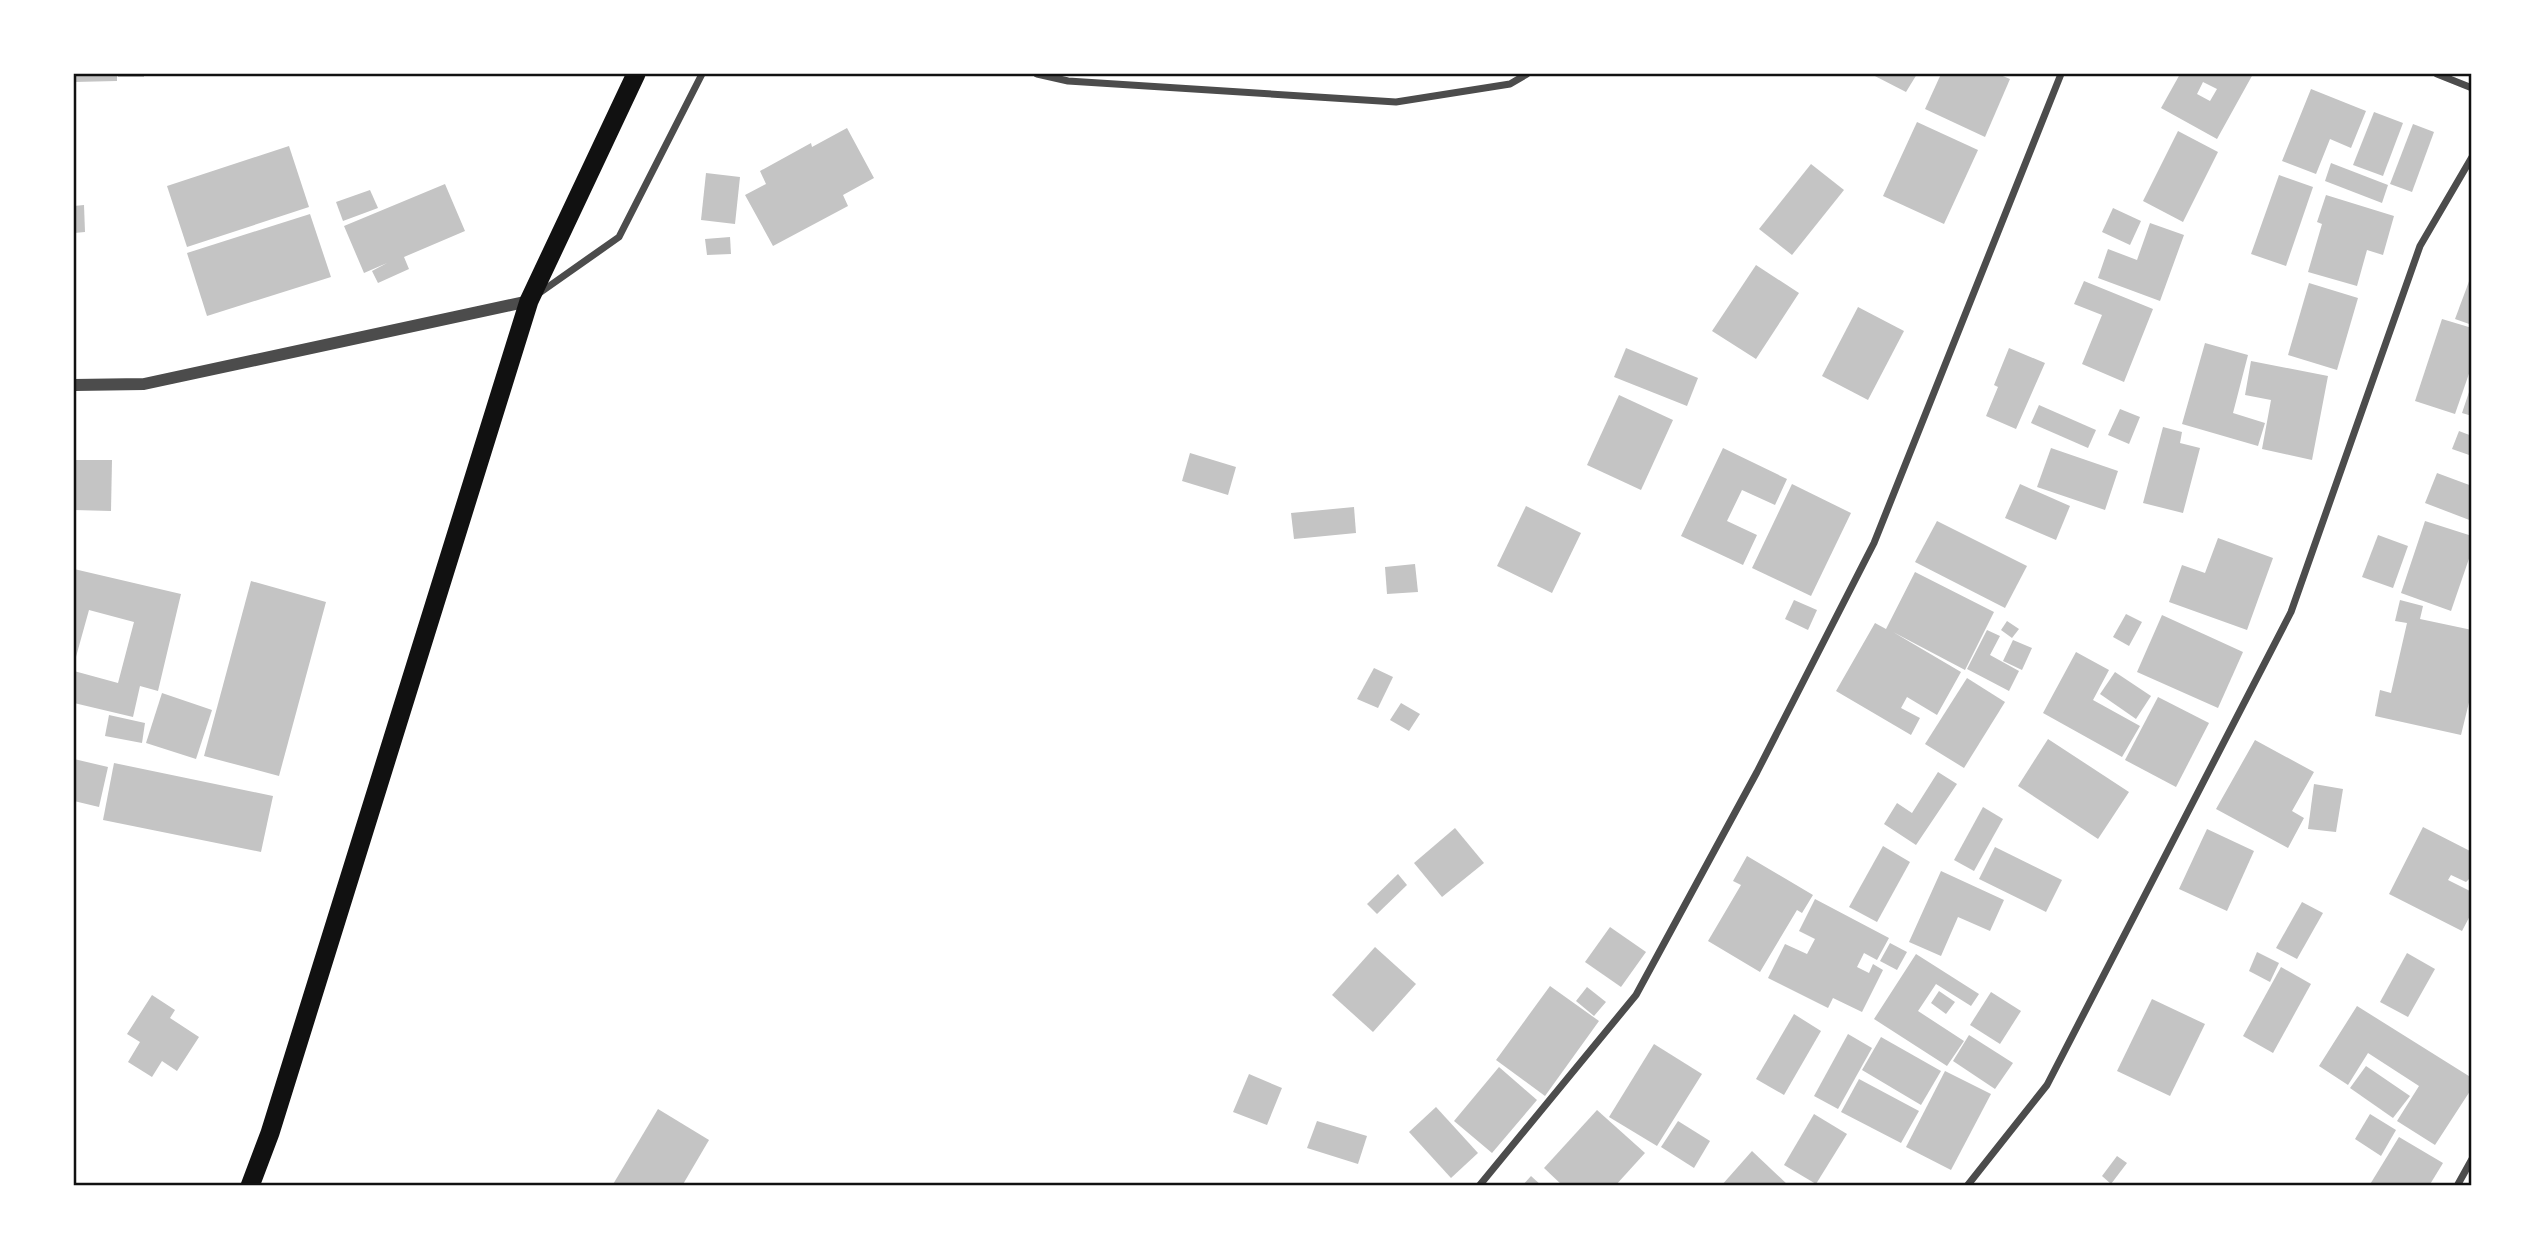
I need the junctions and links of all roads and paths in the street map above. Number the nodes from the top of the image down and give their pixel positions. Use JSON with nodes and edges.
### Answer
{"nodes":[{"id":1,"x":636,"y":74,"type":"edge"},
{"id":2,"x":702,"y":74,"type":"edge"},
{"id":3,"x":1037,"y":74,"type":"edge"},
{"id":4,"x":1527,"y":74,"type":"edge"},
{"id":5,"x":2061,"y":74,"type":"edge"},
{"id":6,"x":2437,"y":74,"type":"edge"},
{"id":7,"x":2472,"y":88,"type":"edge"},
{"id":8,"x":2472,"y":158,"type":"edge"},
{"id":9,"x":529,"y":300,"type":"junction"},
{"id":10,"x":74,"y":385,"type":"edge"},
{"id":11,"x":2472,"y":1159,"type":"edge"},
{"id":12,"x":250,"y":1185,"type":"edge"},
{"id":13,"x":1479,"y":1185,"type":"edge"},
{"id":14,"x":1967,"y":1185,"type":"edge"},
{"id":15,"x":2457,"y":1185,"type":"edge"}],
"edges":[{"from":1,"to":9,"type":"highway"},
{"from":2,"to":9,"type":"street"},
{"from":3,"to":4,"type":"street"},
{"from":5,"to":13,"type":"street"},
{"from":6,"to":7,"type":"street"},
{"from":8,"to":14,"type":"street"},
{"from":9,"to":10,"type":"street"},
{"from":9,"to":12,"type":"highway"},
{"from":11,"to":15,"type":"street"}]}
